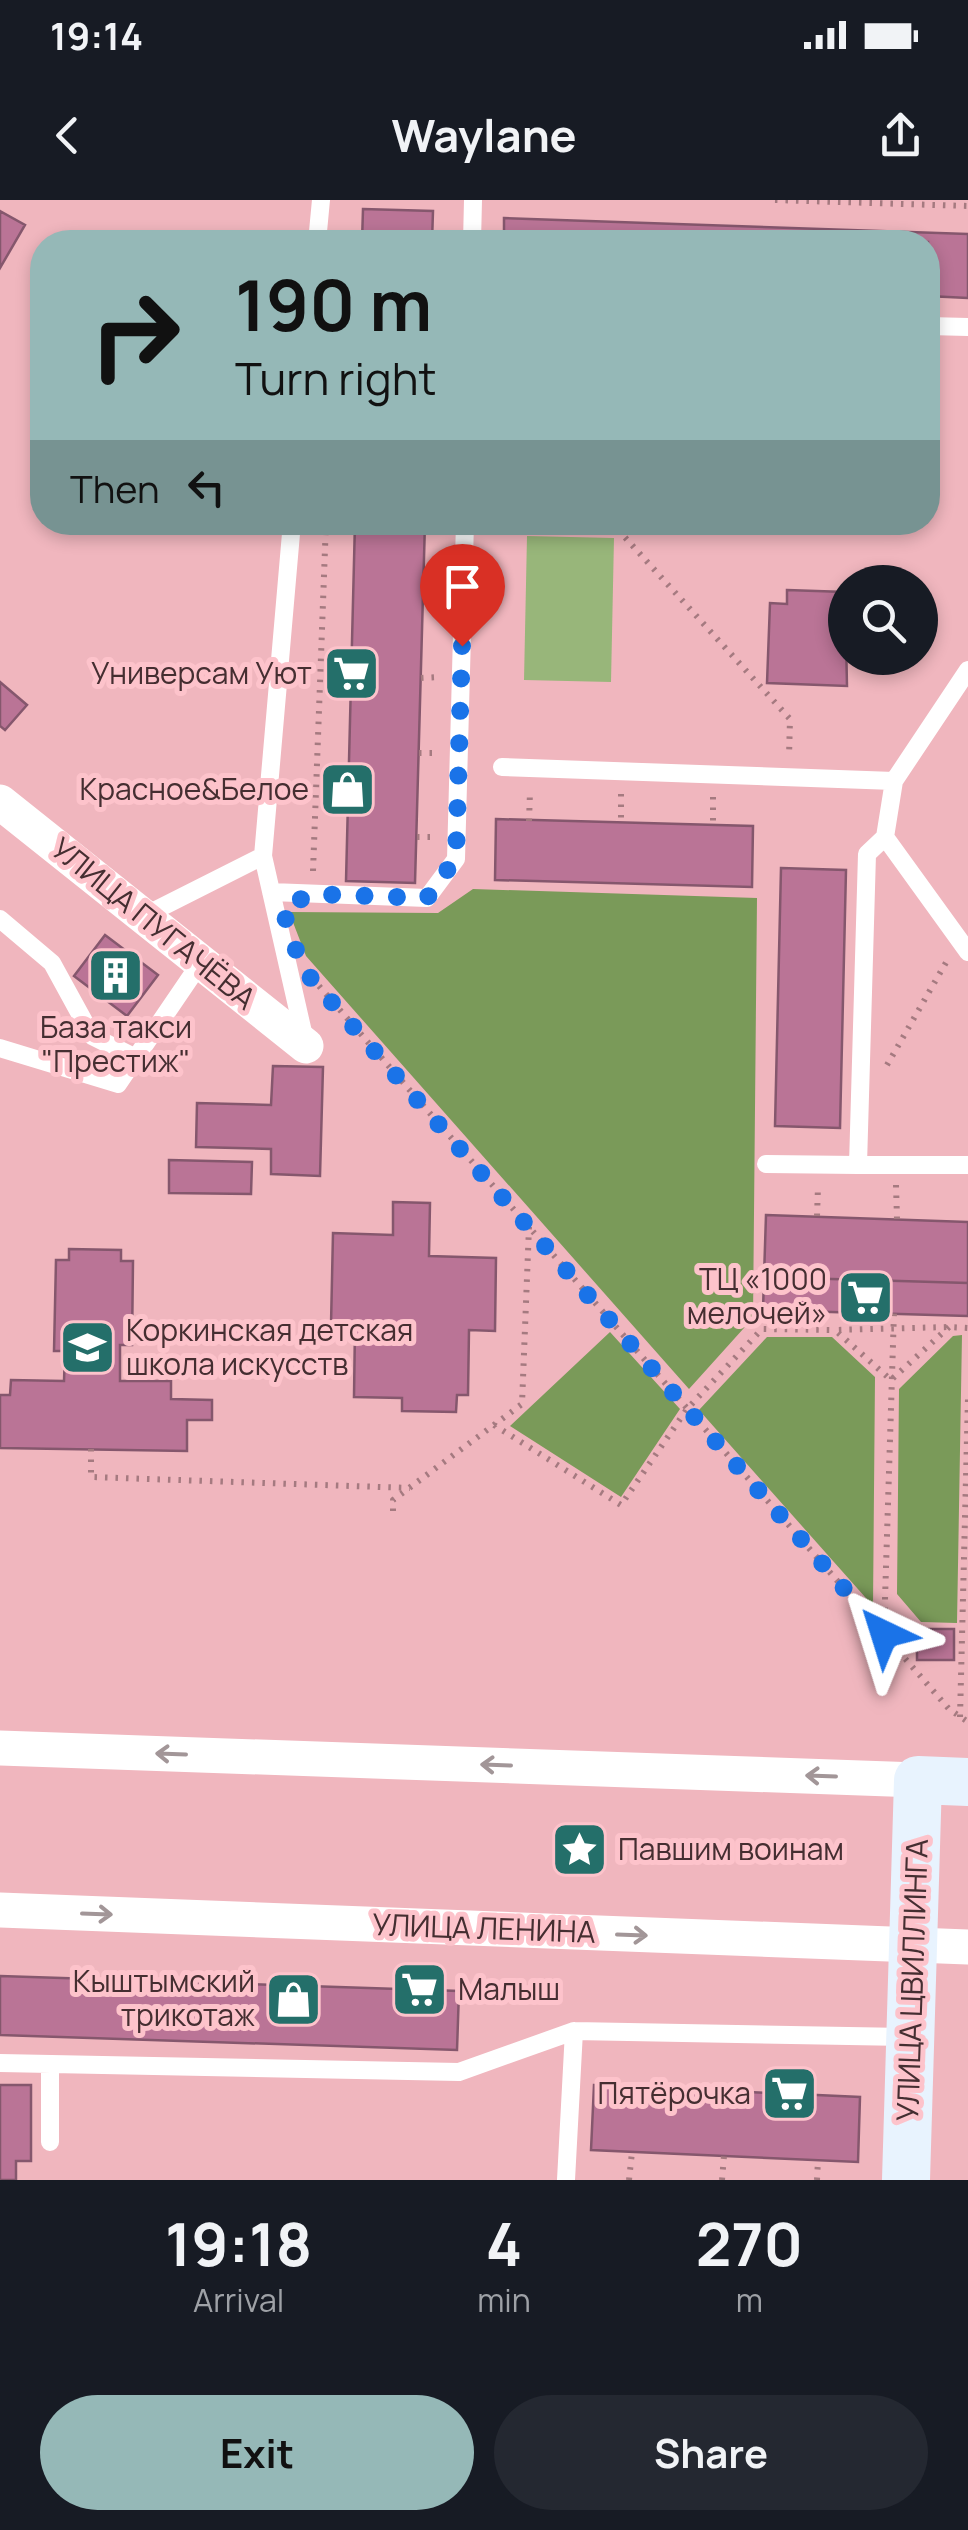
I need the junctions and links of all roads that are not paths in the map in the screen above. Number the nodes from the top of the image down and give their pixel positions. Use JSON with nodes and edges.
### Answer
{"nodes":[{"id":1,"x":321,"y":200,"type":"edge"},
{"id":2,"x":473,"y":200,"type":"edge"},
{"id":3,"x":318,"y":230,"type":"edge"},
{"id":4,"x":472,"y":230,"type":"edge"},
{"id":5,"x":940,"y":326,"type":"edge"},
{"id":6,"x":968,"y":327,"type":"edge"},
{"id":7,"x":291,"y":535,"type":"edge"},
{"id":8,"x":465,"y":535,"type":"edge"},
{"id":9,"x":968,"y":670,"type":"edge"},
{"id":10,"x":502,"y":767,"type":"dead end"},
{"id":11,"x":894,"y":781,"type":"junction"},
{"id":12,"x":0,"y":802,"type":"edge"},
{"id":13,"x":885,"y":837,"type":"junction"},
{"id":14,"x":263,"y":856,"type":"junction"},
{"id":15,"x":271,"y":892,"type":"junction"},
{"id":16,"x":144,"y":916,"type":"junction"},
{"id":17,"x":0,"y":919,"type":"edge"},
{"id":18,"x":964,"y":945,"type":"edge"},
{"id":19,"x":201,"y":962,"type":"junction"},
{"id":20,"x":306,"y":1046,"type":"joint"},
{"id":21,"x":0,"y":1048,"type":"edge"},
{"id":22,"x":136,"y":1058,"type":"junction"},
{"id":23,"x":766,"y":1164,"type":"dead end"},
{"id":24,"x":858,"y":1165,"type":"junction"},
{"id":25,"x":968,"y":1165,"type":"edge"},
{"id":26,"x":0,"y":1748,"type":"edge"},
{"id":27,"x":918,"y":1780,"type":"junction"},
{"id":28,"x":968,"y":1782,"type":"edge"},
{"id":29,"x":0,"y":1910,"type":"edge"},
{"id":30,"x":916,"y":1945,"type":"junction"},
{"id":31,"x":968,"y":1947,"type":"edge"},
{"id":32,"x":574,"y":2032,"type":"junction"},
{"id":33,"x":912,"y":2037,"type":"junction"},
{"id":34,"x":0,"y":2063,"type":"edge"},
{"id":35,"x":50,"y":2064,"type":"junction"},
{"id":36,"x":50,"y":2142,"type":"dead end"},
{"id":37,"x":566,"y":2180,"type":"edge"},
{"id":38,"x":906,"y":2180,"type":"edge"}],
"edges":[{"from":1,"to":3,"type":"lane"},
{"from":2,"to":4,"type":"lane"},
{"from":5,"to":6,"type":"lane"},
{"from":7,"to":14,"type":"lane"},
{"from":8,"to":15,"type":"lane"},
{"from":9,"to":11,"type":"lane"},
{"from":10,"to":11,"type":"lane"},
{"from":11,"to":13,"type":"lane"},
{"from":12,"to":16,"type":"street","name":"УЛИЦА ПУГАЧЁВА"},
{"from":13,"to":18,"type":"lane"},
{"from":13,"to":24,"type":"lane"},
{"from":14,"to":15,"type":"lane"},
{"from":14,"to":16,"type":"lane"},
{"from":15,"to":20,"type":"lane"},
{"from":16,"to":19,"type":"street","name":"УЛИЦА ПУГАЧЁВА"},
{"from":17,"to":22,"type":"lane"},
{"from":19,"to":20,"type":"street","name":"УЛИЦА ПУГАЧЁВА"},
{"from":19,"to":22,"type":"lane"},
{"from":21,"to":22,"type":"lane"},
{"from":23,"to":24,"type":"lane"},
{"from":24,"to":25,"type":"lane"},
{"from":27,"to":26,"type":"street","one_way":true},
{"from":27,"to":28,"type":"street"},
{"from":27,"to":30,"type":"street","name":"УЛИЦА ЦВИЛЛИНГА"},
{"from":29,"to":30,"type":"street","name":"УЛИЦА ЛЕНИНА","one_way":true},
{"from":30,"to":31,"type":"street","name":"УЛИЦА ЛЕНИНА"},
{"from":30,"to":33,"type":"street","name":"УЛИЦА ЦВИЛЛИНГА"},
{"from":32,"to":33,"type":"lane"},
{"from":32,"to":35,"type":"lane"},
{"from":32,"to":37,"type":"lane"},
{"from":33,"to":38,"type":"street","name":"УЛИЦА ЦВИЛЛИНГА"},
{"from":34,"to":35,"type":"lane"},
{"from":35,"to":36,"type":"lane"}]}
